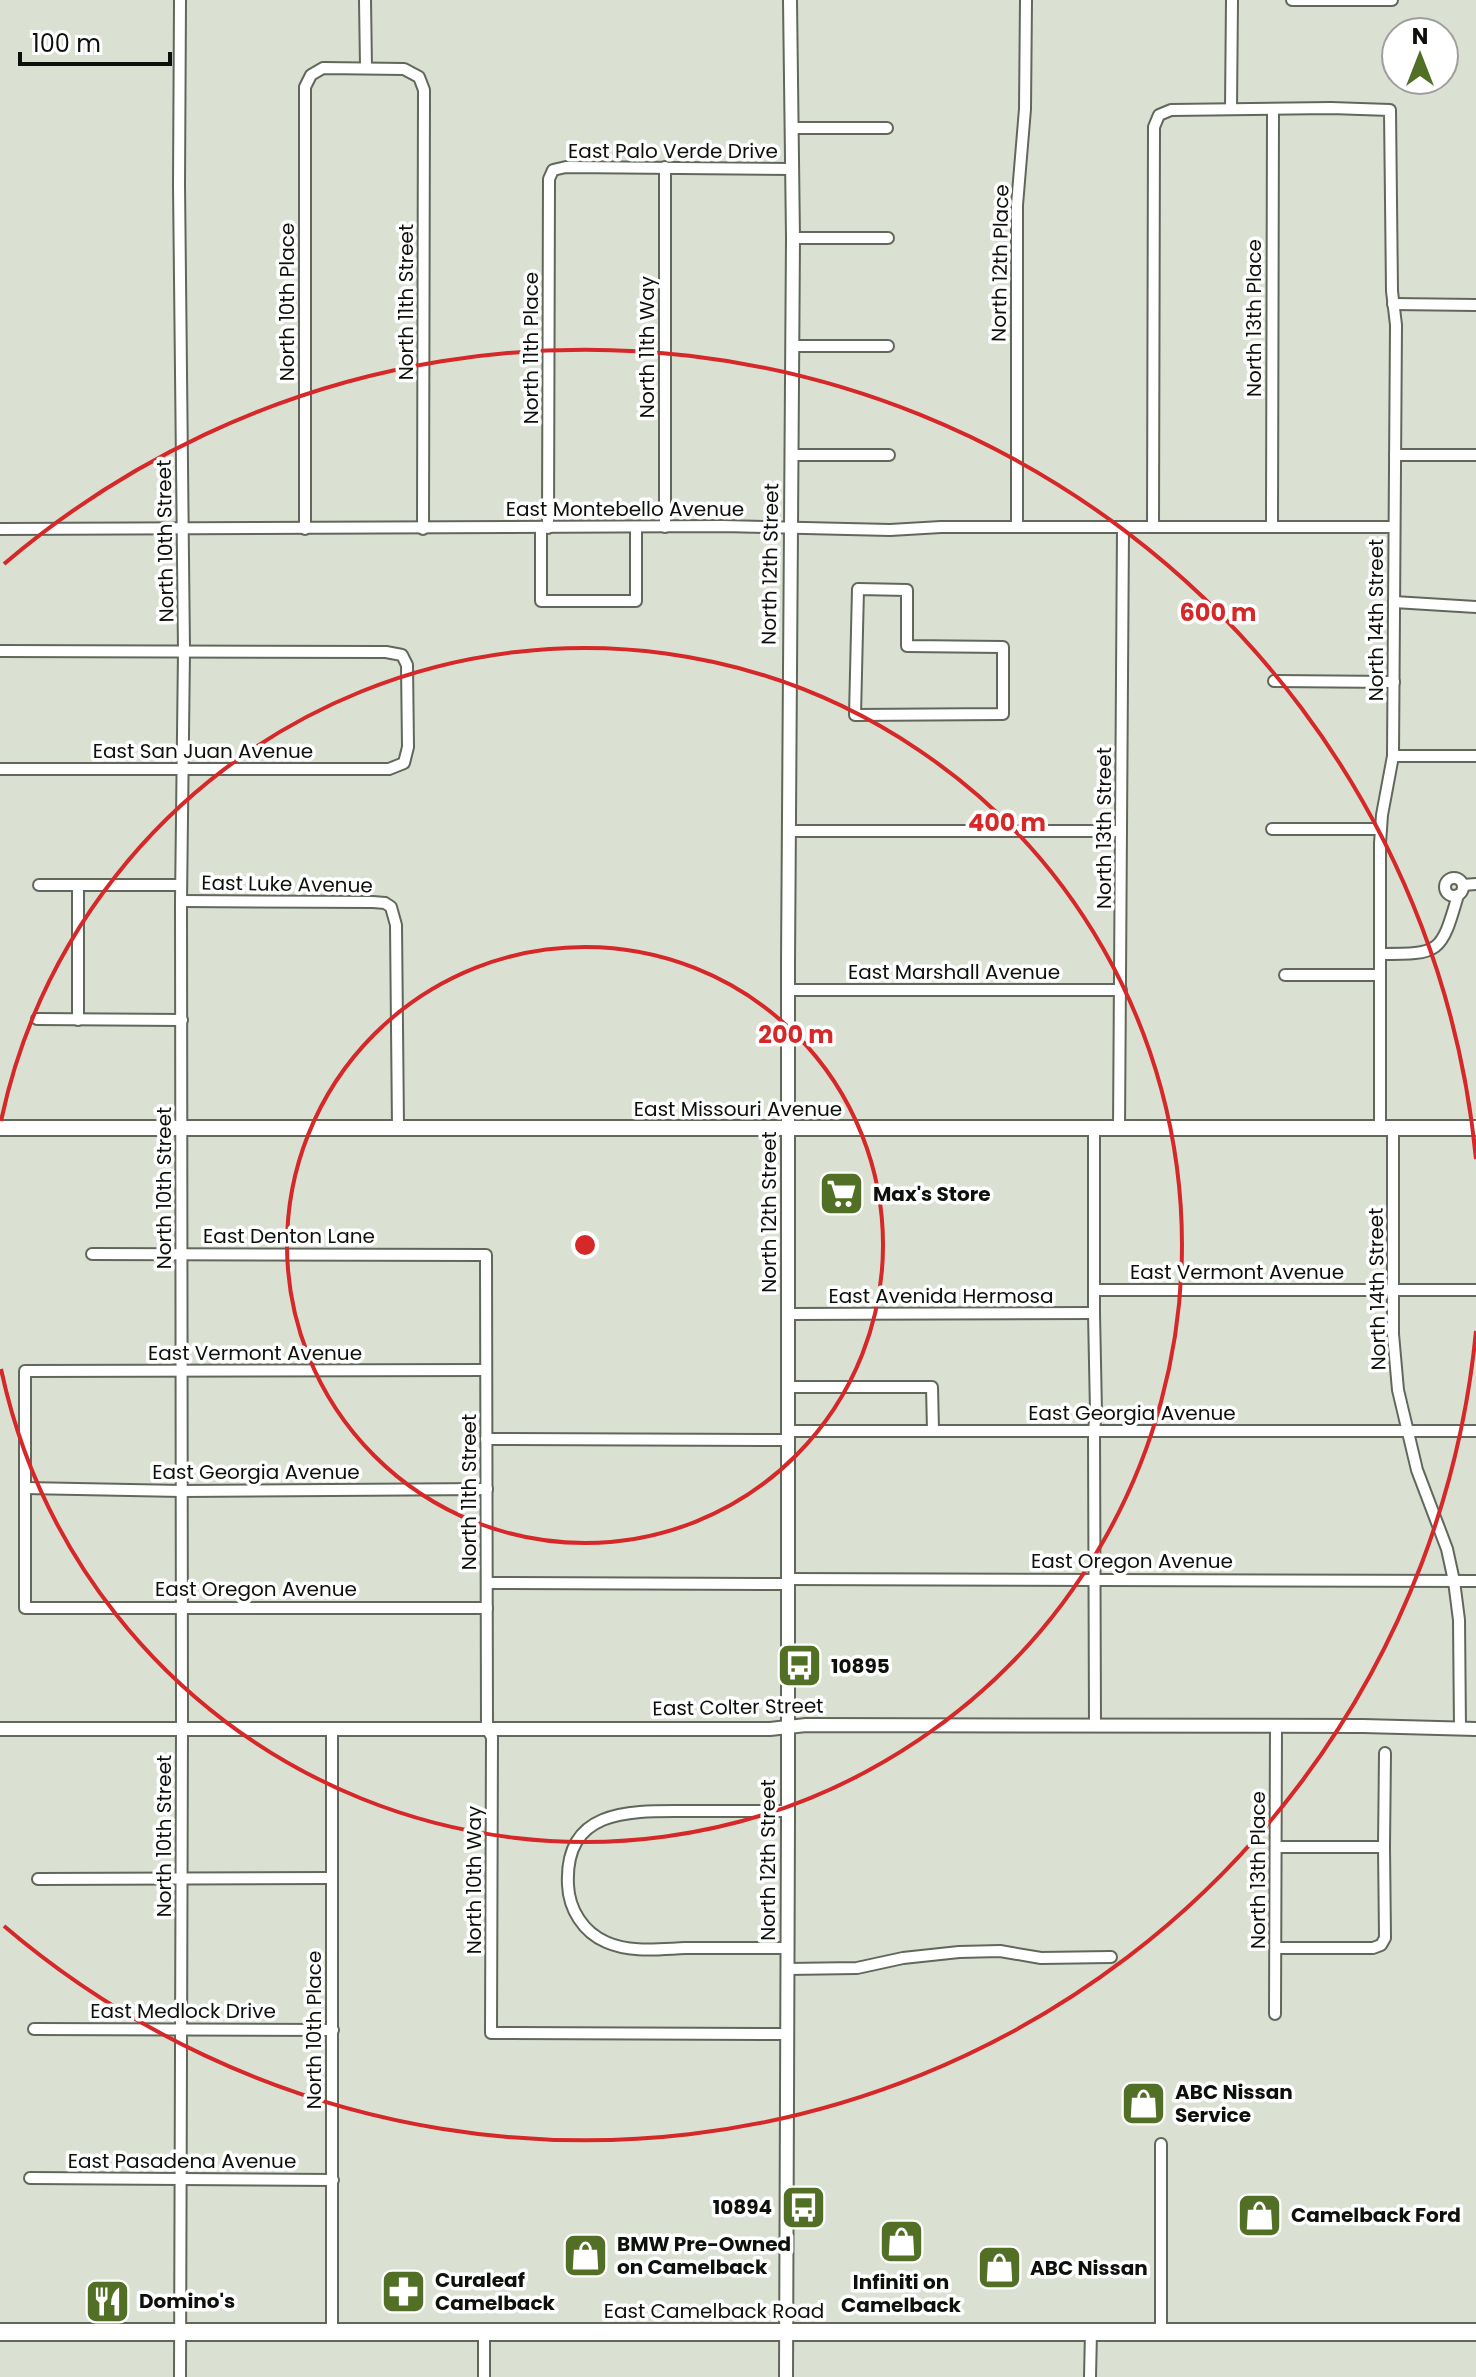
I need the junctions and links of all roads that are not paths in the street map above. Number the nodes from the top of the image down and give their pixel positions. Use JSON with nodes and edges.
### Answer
{"nodes":[{"id":1,"x":180,"y":0,"type":"edge"},
{"id":2,"x":365,"y":0,"type":"edge"},
{"id":3,"x":790,"y":0,"type":"edge"},
{"id":4,"x":1026,"y":0,"type":"edge"},
{"id":5,"x":1232,"y":0,"type":"edge"},
{"id":6,"x":1292,"y":0,"type":"edge"},
{"id":7,"x":1392,"y":0,"type":"edge"},
{"id":8,"x":366,"y":67,"type":"junction"},
{"id":9,"x":1231,"y":109,"type":"junction"},
{"id":10,"x":1273,"y":109,"type":"junction"},
{"id":11,"x":792,"y":128,"type":"junction"},
{"id":12,"x":887,"y":128,"type":"dead end"},
{"id":13,"x":665,"y":167,"type":"junction"},
{"id":14,"x":792,"y":169,"type":"junction"},
{"id":15,"x":553,"y":170,"type":"joint"},
{"id":16,"x":793,"y":238,"type":"junction"},
{"id":17,"x":888,"y":238,"type":"dead end"},
{"id":18,"x":1393,"y":304,"type":"junction"},
{"id":19,"x":1476,"y":305,"type":"edge"},
{"id":20,"x":792,"y":346,"type":"junction"},
{"id":21,"x":888,"y":346,"type":"dead end"},
{"id":22,"x":792,"y":455,"type":"junction"},
{"id":23,"x":889,"y":455,"type":"dead end"},
{"id":24,"x":1395,"y":455,"type":"junction"},
{"id":25,"x":1476,"y":455,"type":"edge"},
{"id":26,"x":636,"y":527,"type":"junction"},
{"id":27,"x":665,"y":527,"type":"junction"},
{"id":28,"x":1017,"y":527,"type":"junction"},
{"id":29,"x":1153,"y":527,"type":"junction"},
{"id":30,"x":1272,"y":527,"type":"junction"},
{"id":31,"x":1394,"y":527,"type":"junction"},
{"id":32,"x":544,"y":528,"type":"junction"},
{"id":33,"x":789,"y":528,"type":"junction"},
{"id":34,"x":1123,"y":528,"type":"junction"},
{"id":35,"x":0,"y":529,"type":"edge"},
{"id":36,"x":183,"y":529,"type":"junction"},
{"id":37,"x":305,"y":529,"type":"junction"},
{"id":38,"x":423,"y":529,"type":"junction"},
{"id":39,"x":1394,"y":602,"type":"junction"},
{"id":40,"x":1476,"y":607,"type":"edge"},
{"id":41,"x":0,"y":651,"type":"edge"},
{"id":42,"x":184,"y":651,"type":"junction"},
{"id":43,"x":1274,"y":681,"type":"dead end"},
{"id":44,"x":1394,"y":682,"type":"junction"},
{"id":45,"x":1003,"y":714,"type":"joint"},
{"id":46,"x":1393,"y":756,"type":"junction"},
{"id":47,"x":1476,"y":756,"type":"edge"},
{"id":48,"x":182,"y":768,"type":"junction"},
{"id":49,"x":0,"y":769,"type":"edge"},
{"id":50,"x":1272,"y":829,"type":"dead end"},
{"id":51,"x":1381,"y":829,"type":"junction"},
{"id":52,"x":789,"y":831,"type":"junction"},
{"id":53,"x":1121,"y":831,"type":"junction"},
{"id":54,"x":1476,"y":884,"type":"edge"},
{"id":55,"x":39,"y":885,"type":"dead end"},
{"id":56,"x":78,"y":885,"type":"junction"},
{"id":57,"x":181,"y":885,"type":"junction"},
{"id":58,"x":181,"y":901,"type":"junction"},
{"id":59,"x":1380,"y":954,"type":"junction"},
{"id":60,"x":1285,"y":975,"type":"dead end"},
{"id":61,"x":1380,"y":975,"type":"junction"},
{"id":62,"x":788,"y":990,"type":"junction"},
{"id":63,"x":1121,"y":990,"type":"junction"},
{"id":64,"x":37,"y":1019,"type":"dead end"},
{"id":65,"x":78,"y":1020,"type":"junction"},
{"id":66,"x":182,"y":1020,"type":"junction"},
{"id":67,"x":398,"y":1127,"type":"junction"},
{"id":68,"x":0,"y":1128,"type":"edge"},
{"id":69,"x":182,"y":1128,"type":"junction"},
{"id":70,"x":1094,"y":1128,"type":"junction"},
{"id":71,"x":1119,"y":1128,"type":"junction"},
{"id":72,"x":1386,"y":1128,"type":"junction"},
{"id":73,"x":1476,"y":1128,"type":"edge"},
{"id":74,"x":789,"y":1129,"type":"junction"},
{"id":75,"x":92,"y":1254,"type":"dead end"},
{"id":76,"x":182,"y":1254,"type":"junction"},
{"id":77,"x":486,"y":1255,"type":"joint"},
{"id":78,"x":1094,"y":1290,"type":"junction"},
{"id":79,"x":1393,"y":1290,"type":"junction"},
{"id":80,"x":1476,"y":1290,"type":"edge"},
{"id":81,"x":1094,"y":1313,"type":"junction"},
{"id":82,"x":788,"y":1314,"type":"junction"},
{"id":83,"x":486,"y":1370,"type":"junction"},
{"id":84,"x":182,"y":1372,"type":"junction"},
{"id":85,"x":788,"y":1387,"type":"junction"},
{"id":86,"x":933,"y":1430,"type":"junction"},
{"id":87,"x":1094,"y":1430,"type":"junction"},
{"id":88,"x":1408,"y":1431,"type":"junction"},
{"id":89,"x":1476,"y":1431,"type":"edge"},
{"id":90,"x":788,"y":1436,"type":"junction"},
{"id":91,"x":486,"y":1439,"type":"junction"},
{"id":92,"x":25,"y":1488,"type":"junction"},
{"id":93,"x":487,"y":1489,"type":"junction"},
{"id":94,"x":182,"y":1491,"type":"junction"},
{"id":95,"x":1094,"y":1578,"type":"junction"},
{"id":96,"x":788,"y":1581,"type":"junction"},
{"id":97,"x":1454,"y":1581,"type":"junction"},
{"id":98,"x":1476,"y":1581,"type":"edge"},
{"id":99,"x":487,"y":1583,"type":"junction"},
{"id":100,"x":182,"y":1607,"type":"junction"},
{"id":101,"x":487,"y":1608,"type":"junction"},
{"id":102,"x":1095,"y":1725,"type":"junction"},
{"id":103,"x":1276,"y":1726,"type":"junction"},
{"id":104,"x":788,"y":1727,"type":"junction"},
{"id":105,"x":182,"y":1728,"type":"junction"},
{"id":106,"x":332,"y":1728,"type":"junction"},
{"id":107,"x":0,"y":1729,"type":"edge"},
{"id":108,"x":487,"y":1729,"type":"junction"},
{"id":109,"x":1460,"y":1729,"type":"junction"},
{"id":110,"x":1476,"y":1729,"type":"edge"},
{"id":111,"x":1385,"y":1753,"type":"dead end"},
{"id":112,"x":788,"y":1811,"type":"junction"},
{"id":113,"x":1276,"y":1847,"type":"junction"},
{"id":114,"x":1384,"y":1847,"type":"junction"},
{"id":115,"x":181,"y":1878,"type":"junction"},
{"id":116,"x":332,"y":1878,"type":"junction"},
{"id":117,"x":38,"y":1879,"type":"dead end"},
{"id":118,"x":788,"y":1948,"type":"junction"},
{"id":119,"x":1276,"y":1948,"type":"junction"},
{"id":120,"x":1111,"y":1957,"type":"dead end"},
{"id":121,"x":787,"y":1969,"type":"junction"},
{"id":122,"x":1275,"y":2014,"type":"dead end"},
{"id":123,"x":34,"y":2029,"type":"dead end"},
{"id":124,"x":180,"y":2030,"type":"junction"},
{"id":125,"x":333,"y":2030,"type":"junction"},
{"id":126,"x":787,"y":2034,"type":"junction"},
{"id":127,"x":1161,"y":2144,"type":"dead end"},
{"id":128,"x":30,"y":2178,"type":"dead end"},
{"id":129,"x":180,"y":2179,"type":"junction"},
{"id":130,"x":333,"y":2180,"type":"junction"},
{"id":131,"x":332,"y":2331,"type":"junction"},
{"id":132,"x":484,"y":2331,"type":"junction"},
{"id":133,"x":786,"y":2331,"type":"junction"},
{"id":134,"x":0,"y":2332,"type":"edge"},
{"id":135,"x":180,"y":2332,"type":"junction"},
{"id":136,"x":1091,"y":2332,"type":"junction"},
{"id":137,"x":1161,"y":2332,"type":"junction"},
{"id":138,"x":1476,"y":2332,"type":"edge"},
{"id":139,"x":180,"y":2377,"type":"edge"},
{"id":140,"x":484,"y":2377,"type":"edge"},
{"id":141,"x":786,"y":2377,"type":"edge"},
{"id":142,"x":1090,"y":2377,"type":"edge"}],
"edges":[{"from":1,"to":36,"type":"street","name":"North 10th Street"},
{"from":2,"to":8,"type":"street"},
{"from":3,"to":11,"type":"street","name":"North 12th Street"},
{"from":4,"to":28,"type":"street","name":"North 12th Place"},
{"from":5,"to":9,"type":"street"},
{"from":6,"to":7,"type":"street"},
{"from":8,"to":37,"type":"street","name":"North 10th Place"},
{"from":8,"to":38,"type":"street","name":"North 11th Street"},
{"from":9,"to":10,"type":"street"},
{"from":9,"to":29,"type":"street"},
{"from":10,"to":18,"type":"street","name":"North 14th Street"},
{"from":10,"to":30,"type":"street","name":"North 13th Place"},
{"from":11,"to":12,"type":"street","name":"East Palo Verde Drive"},
{"from":11,"to":14,"type":"street","name":"North 12th Street"},
{"from":13,"to":14,"type":"street","name":"East Palo Verde Drive"},
{"from":13,"to":15,"type":"street","name":"East Palo Verde Drive"},
{"from":13,"to":27,"type":"street","name":"North 11th Way"},
{"from":14,"to":16,"type":"street","name":"North 12th Street"},
{"from":15,"to":32,"type":"street","name":"North 11th Place"},
{"from":16,"to":17,"type":"street"},
{"from":16,"to":20,"type":"street","name":"North 12th Street"},
{"from":18,"to":19,"type":"street"},
{"from":18,"to":24,"type":"street","name":"North 14th Street"},
{"from":20,"to":21,"type":"street"},
{"from":20,"to":22,"type":"street","name":"North 12th Street"},
{"from":22,"to":23,"type":"street"},
{"from":22,"to":33,"type":"street","name":"North 12th Street"},
{"from":24,"to":25,"type":"street"},
{"from":24,"to":31,"type":"street","name":"North 14th Street"},
{"from":26,"to":27,"type":"street","name":"East Montebello Avenue"},
{"from":26,"to":32,"type":"street","name":"East Montebello Avenue"},
{"from":26,"to":32,"type":"street","name":"North 11th Place"},
{"from":27,"to":33,"type":"street","name":"East Montebello Avenue"},
{"from":28,"to":33,"type":"street","name":"East Montebello Avenue"},
{"from":28,"to":34,"type":"street","name":"East Montebello Avenue"},
{"from":29,"to":30,"type":"street","name":"East Montebello Avenue"},
{"from":29,"to":34,"type":"street","name":"East Montebello Avenue"},
{"from":30,"to":31,"type":"street","name":"East Montebello Avenue"},
{"from":31,"to":39,"type":"street","name":"North 14th Street"},
{"from":32,"to":38,"type":"street","name":"East Montebello Avenue"},
{"from":33,"to":52,"type":"street","name":"North 12th Street"},
{"from":34,"to":53,"type":"street","name":"North 13th Street"},
{"from":35,"to":36,"type":"street","name":"East Montebello Avenue"},
{"from":36,"to":37,"type":"street","name":"East Montebello Avenue"},
{"from":36,"to":42,"type":"street","name":"North 10th Street"},
{"from":37,"to":38,"type":"street","name":"East Montebello Avenue"},
{"from":39,"to":40,"type":"street"},
{"from":39,"to":44,"type":"street","name":"North 14th Street"},
{"from":41,"to":42,"type":"street"},
{"from":42,"to":48,"type":"street","name":"North 10th Street"},
{"from":42,"to":48,"type":"street","name":"East San Juan Avenue"},
{"from":43,"to":44,"type":"street"},
{"from":44,"to":46,"type":"street","name":"North 14th Street"},
{"from":45,"to":45,"type":"street"},
{"from":46,"to":47,"type":"street"},
{"from":46,"to":51,"type":"street","name":"North 14th Street"},
{"from":48,"to":49,"type":"street","name":"East San Juan Avenue"},
{"from":48,"to":57,"type":"street","name":"North 10th Street"},
{"from":50,"to":51,"type":"street"},
{"from":51,"to":59,"type":"street","name":"North 14th Street"},
{"from":52,"to":53,"type":"street"},
{"from":52,"to":62,"type":"street","name":"North 12th Street"},
{"from":53,"to":63,"type":"street","name":"North 13th Street"},
{"from":54,"to":59,"type":"street"},
{"from":55,"to":56,"type":"street"},
{"from":56,"to":57,"type":"street"},
{"from":56,"to":65,"type":"street"},
{"from":57,"to":58,"type":"street","name":"North 10th Street"},
{"from":58,"to":66,"type":"street","name":"North 10th Street"},
{"from":58,"to":67,"type":"street","name":"East Luke Avenue"},
{"from":59,"to":61,"type":"street","name":"North 14th Street"},
{"from":60,"to":61,"type":"street"},
{"from":61,"to":72,"type":"street","name":"North 14th Street"},
{"from":62,"to":63,"type":"street","name":"East Marshall Avenue"},
{"from":62,"to":74,"type":"street","name":"North 12th Street"},
{"from":63,"to":71,"type":"street","name":"North 13th Street"},
{"from":64,"to":65,"type":"street"},
{"from":65,"to":66,"type":"street"},
{"from":66,"to":69,"type":"street","name":"North 10th Street"},
{"from":67,"to":69,"type":"main road","name":"East Missouri Avenue"},
{"from":67,"to":74,"type":"main road","name":"East Missouri Avenue"},
{"from":68,"to":69,"type":"main road","name":"East Missouri Avenue"},
{"from":69,"to":76,"type":"street","name":"North 10th Street"},
{"from":70,"to":71,"type":"main road","name":"East Missouri Avenue"},
{"from":70,"to":74,"type":"main road","name":"East Missouri Avenue"},
{"from":70,"to":78,"type":"street"},
{"from":71,"to":72,"type":"main road","name":"East Missouri Avenue"},
{"from":72,"to":73,"type":"main road","name":"East Missouri Avenue"},
{"from":72,"to":79,"type":"street","name":"North 14th Street"},
{"from":74,"to":82,"type":"street","name":"North 12th Street"},
{"from":75,"to":76,"type":"street","name":"East Denton Lane"},
{"from":76,"to":77,"type":"street","name":"East Denton Lane"},
{"from":76,"to":84,"type":"street","name":"North 10th Street"},
{"from":77,"to":83,"type":"street","name":"North 11th Street"},
{"from":78,"to":79,"type":"street","name":"East Vermont Avenue"},
{"from":78,"to":81,"type":"street"},
{"from":79,"to":80,"type":"street","name":"East Vermont Avenue"},
{"from":79,"to":88,"type":"street","name":"North 14th Street"},
{"from":81,"to":82,"type":"street","name":"East Avenida Hermosa"},
{"from":81,"to":87,"type":"street"},
{"from":82,"to":85,"type":"street","name":"North 12th Street"},
{"from":83,"to":84,"type":"street","name":"East Vermont Avenue"},
{"from":83,"to":91,"type":"street","name":"North 11th Street"},
{"from":84,"to":92,"type":"street","name":"East Vermont Avenue"},
{"from":84,"to":94,"type":"street","name":"North 10th Street"},
{"from":85,"to":86,"type":"street"},
{"from":85,"to":90,"type":"street","name":"North 12th Street"},
{"from":86,"to":87,"type":"street","name":"East Georgia Avenue"},
{"from":86,"to":90,"type":"street","name":"East Georgia Avenue"},
{"from":87,"to":88,"type":"street","name":"East Georgia Avenue"},
{"from":87,"to":95,"type":"street"},
{"from":88,"to":89,"type":"street","name":"East Georgia Avenue"},
{"from":88,"to":97,"type":"street","name":"North 14th Street"},
{"from":90,"to":91,"type":"street","name":"East Georgia Avenue"},
{"from":90,"to":96,"type":"street","name":"North 12th Street"},
{"from":91,"to":93,"type":"street","name":"North 11th Street"},
{"from":92,"to":94,"type":"street","name":"East Georgia Avenue"},
{"from":92,"to":100,"type":"street","name":"East Oregon Avenue"},
{"from":93,"to":94,"type":"street","name":"East Georgia Avenue"},
{"from":93,"to":99,"type":"street","name":"North 11th Street"},
{"from":94,"to":100,"type":"street","name":"North 10th Street"},
{"from":95,"to":96,"type":"street","name":"East Oregon Avenue"},
{"from":95,"to":97,"type":"street","name":"East Oregon Avenue"},
{"from":95,"to":102,"type":"street"},
{"from":96,"to":99,"type":"street","name":"East Oregon Avenue"},
{"from":96,"to":104,"type":"street","name":"North 12th Street"},
{"from":97,"to":98,"type":"street","name":"East Oregon Avenue"},
{"from":97,"to":109,"type":"street","name":"North 14th Street"},
{"from":99,"to":101,"type":"street","name":"North 11th Street"},
{"from":100,"to":101,"type":"street","name":"East Oregon Avenue"},
{"from":100,"to":105,"type":"street","name":"North 10th Street"},
{"from":101,"to":108,"type":"street","name":"North 11th Street"},
{"from":102,"to":103,"type":"street","name":"East Colter Street"},
{"from":102,"to":104,"type":"street","name":"East Colter Street"},
{"from":103,"to":109,"type":"street","name":"East Colter Street"},
{"from":103,"to":113,"type":"street","name":"North 13th Place"},
{"from":104,"to":108,"type":"street","name":"East Colter Street"},
{"from":104,"to":112,"type":"street","name":"North 12th Street"},
{"from":105,"to":106,"type":"street","name":"East Colter Street"},
{"from":105,"to":107,"type":"street","name":"East Colter Street"},
{"from":105,"to":115,"type":"street","name":"North 10th Street"},
{"from":106,"to":108,"type":"street","name":"East Colter Street"},
{"from":106,"to":116,"type":"street","name":"North 10th Place"},
{"from":108,"to":126,"type":"street","name":"North 10th Way"},
{"from":109,"to":110,"type":"street","name":"East Colter Street"},
{"from":111,"to":114,"type":"street"},
{"from":112,"to":118,"type":"street","name":"North 12th Street"},
{"from":112,"to":118,"type":"street"},
{"from":113,"to":114,"type":"street"},
{"from":113,"to":119,"type":"street","name":"North 13th Place"},
{"from":114,"to":119,"type":"street"},
{"from":115,"to":116,"type":"street"},
{"from":115,"to":117,"type":"street"},
{"from":115,"to":124,"type":"street","name":"North 10th Street"},
{"from":116,"to":125,"type":"street","name":"North 10th Place"},
{"from":118,"to":121,"type":"street","name":"North 12th Street"},
{"from":119,"to":122,"type":"street","name":"North 13th Place"},
{"from":120,"to":121,"type":"street"},
{"from":121,"to":126,"type":"street","name":"North 12th Street"},
{"from":123,"to":124,"type":"street","name":"East Medlock Drive"},
{"from":124,"to":125,"type":"street","name":"East Medlock Drive"},
{"from":124,"to":129,"type":"street","name":"North 10th Street"},
{"from":125,"to":130,"type":"street","name":"North 10th Place"},
{"from":126,"to":133,"type":"street","name":"North 12th Street"},
{"from":127,"to":137,"type":"street"},
{"from":128,"to":129,"type":"street","name":"East Pasadena Avenue"},
{"from":129,"to":130,"type":"street","name":"East Pasadena Avenue"},
{"from":129,"to":135,"type":"street","name":"North 10th Street"},
{"from":130,"to":131,"type":"street","name":"North 10th Place"},
{"from":131,"to":132,"type":"main road","name":"East Camelback Road"},
{"from":131,"to":135,"type":"main road","name":"East Camelback Road"},
{"from":132,"to":133,"type":"main road","name":"East Camelback Road"},
{"from":132,"to":140,"type":"street"},
{"from":133,"to":136,"type":"main road","name":"East Camelback Road"},
{"from":133,"to":141,"type":"street","name":"North 12th Street"},
{"from":134,"to":135,"type":"main road","name":"East Camelback Road"},
{"from":135,"to":139,"type":"street","name":"North 10th Street"},
{"from":136,"to":137,"type":"main road","name":"East Camelback Road"},
{"from":136,"to":142,"type":"street"},
{"from":137,"to":138,"type":"main road","name":"East Camelback Road"}]}
